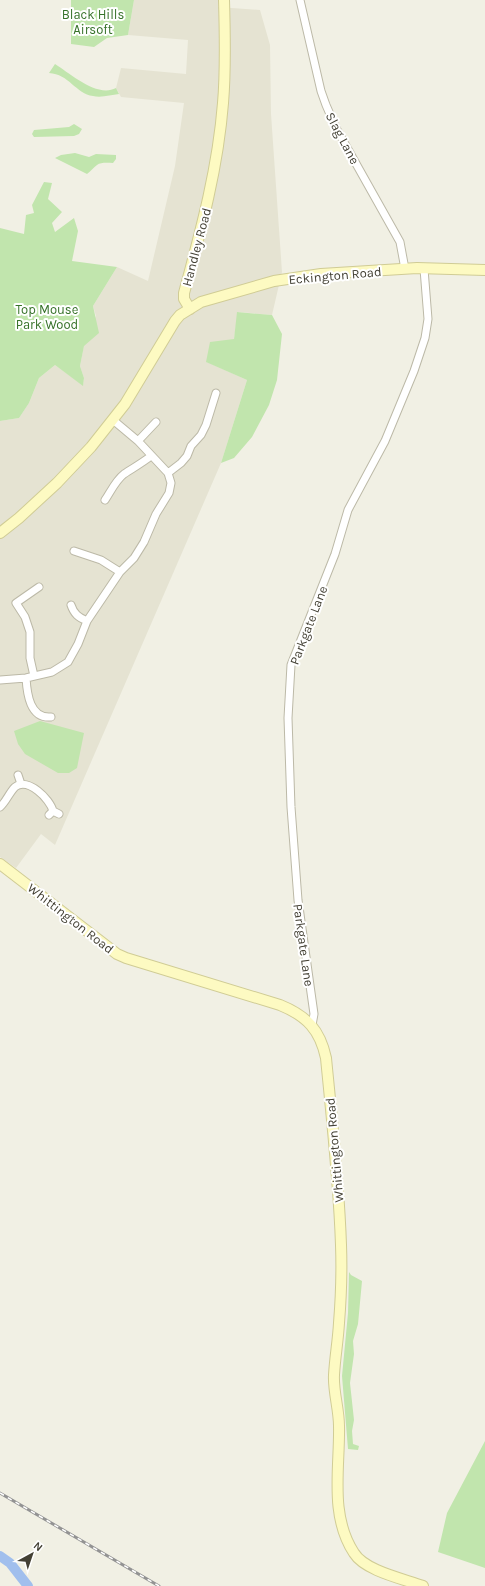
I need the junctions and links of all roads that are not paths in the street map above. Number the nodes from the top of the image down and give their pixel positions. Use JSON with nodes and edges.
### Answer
{"nodes":[{"id":1,"x":300,"y":0,"type":"edge"},
{"id":2,"x":224,"y":5,"type":"edge"},
{"id":3,"x":405,"y":269,"type":"junction"},
{"id":4,"x":424,"y":269,"type":"junction"},
{"id":5,"x":485,"y":270,"type":"edge"},
{"id":6,"x":190,"y":309,"type":"junction"},
{"id":7,"x":216,"y":393,"type":"dead end"},
{"id":8,"x":113,"y":420,"type":"junction"},
{"id":9,"x":156,"y":422,"type":"dead end"},
{"id":10,"x":138,"y":441,"type":"junction"},
{"id":11,"x":151,"y":456,"type":"junction"},
{"id":12,"x":168,"y":474,"type":"junction"},
{"id":13,"x":106,"y":500,"type":"dead end"},
{"id":14,"x":0,"y":533,"type":"edge"},
{"id":15,"x":74,"y":551,"type":"dead end"},
{"id":16,"x":120,"y":572,"type":"junction"},
{"id":17,"x":39,"y":587,"type":"dead end"},
{"id":18,"x":71,"y":605,"type":"dead end"},
{"id":19,"x":87,"y":621,"type":"junction"},
{"id":20,"x":34,"y":676,"type":"junction"},
{"id":21,"x":26,"y":678,"type":"junction"},
{"id":22,"x":0,"y":680,"type":"edge"},
{"id":23,"x":51,"y":716,"type":"dead end"},
{"id":24,"x":18,"y":775,"type":"dead end"},
{"id":25,"x":21,"y":784,"type":"junction"},
{"id":26,"x":0,"y":807,"type":"edge"},
{"id":27,"x":54,"y":813,"type":"dead end"},
{"id":28,"x":0,"y":864,"type":"edge"},
{"id":29,"x":312,"y":1025,"type":"junction"},
{"id":30,"x":423,"y":1586,"type":"edge"}],
"edges":[{"from":1,"to":3,"type":"street","name":"Slag Lane"},
{"from":2,"to":6,"type":"street","name":"Handley Road"},
{"from":3,"to":4,"type":"street","name":"Eckington Road"},
{"from":3,"to":6,"type":"street","name":"Eckington Road"},
{"from":4,"to":5,"type":"street","name":"Eckington Road"},
{"from":4,"to":29,"type":"street","name":"Parkgate Lane"},
{"from":6,"to":8,"type":"street"},
{"from":7,"to":12,"type":"street"},
{"from":8,"to":10,"type":"street"},
{"from":8,"to":14,"type":"street"},
{"from":9,"to":10,"type":"street"},
{"from":10,"to":11,"type":"street"},
{"from":11,"to":12,"type":"street"},
{"from":11,"to":13,"type":"street"},
{"from":12,"to":16,"type":"street"},
{"from":15,"to":16,"type":"street"},
{"from":16,"to":19,"type":"street"},
{"from":17,"to":20,"type":"street"},
{"from":18,"to":19,"type":"street"},
{"from":19,"to":20,"type":"street"},
{"from":20,"to":21,"type":"street"},
{"from":21,"to":22,"type":"street"},
{"from":21,"to":23,"type":"street"},
{"from":24,"to":25,"type":"street"},
{"from":25,"to":26,"type":"street"},
{"from":25,"to":27,"type":"street"},
{"from":28,"to":29,"type":"street","name":"Whittington Road"},
{"from":29,"to":30,"type":"street","name":"Whittington Road"}]}
